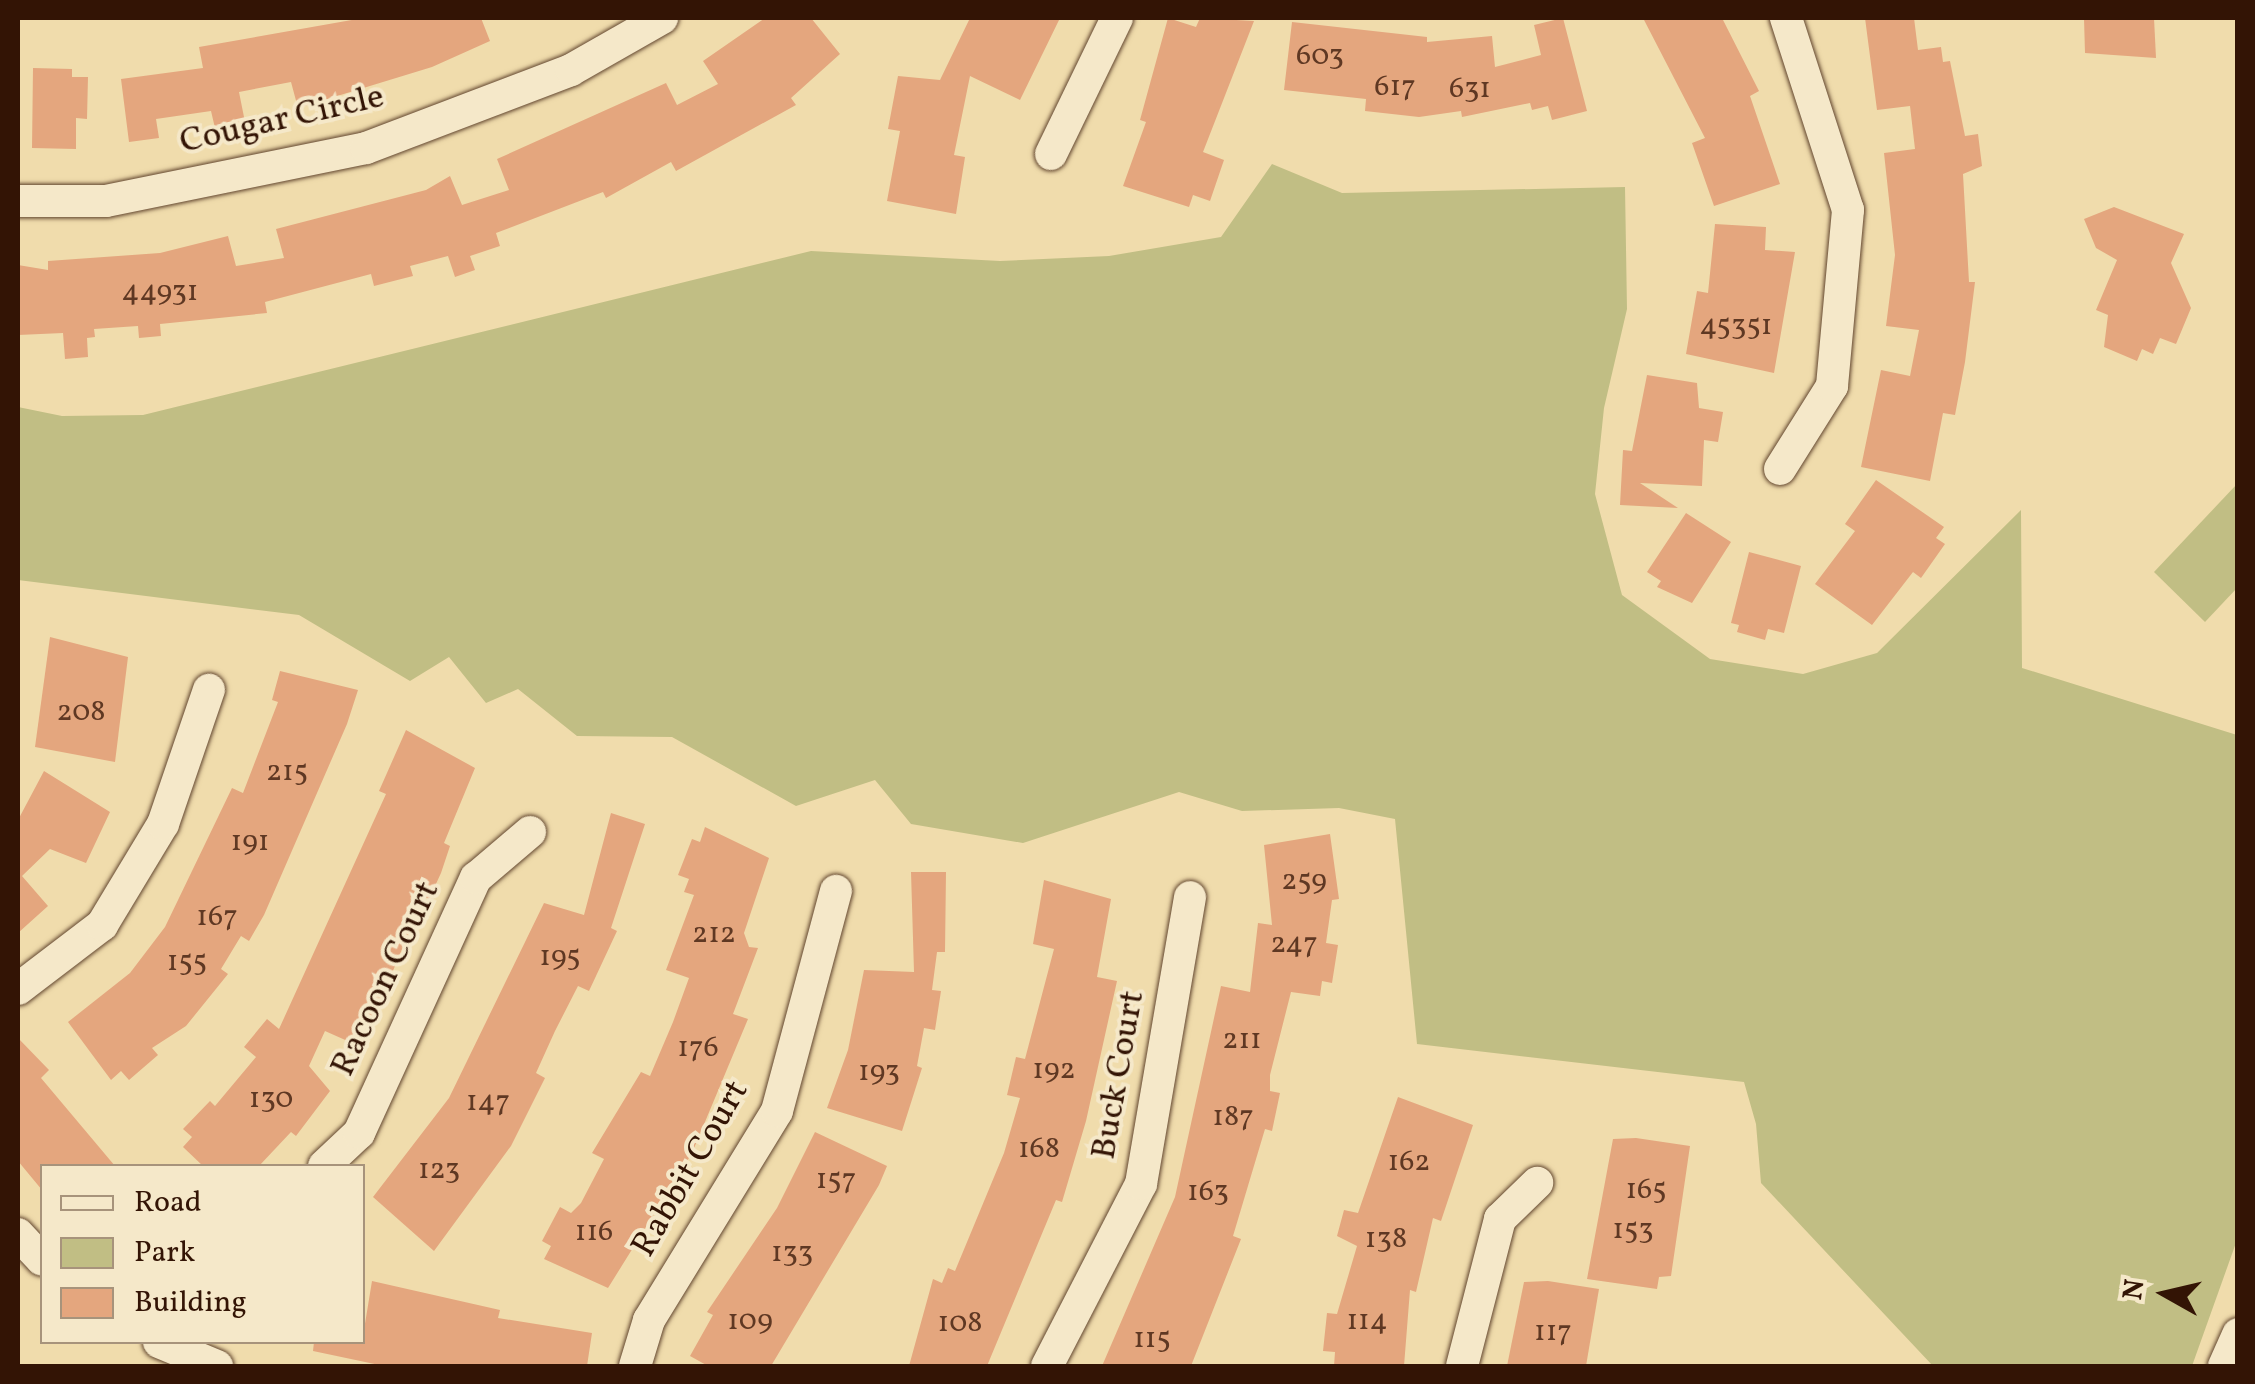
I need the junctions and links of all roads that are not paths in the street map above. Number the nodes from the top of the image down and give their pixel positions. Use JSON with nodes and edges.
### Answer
{"nodes":[{"id":1,"x":662,"y":18,"type":"edge"},
{"id":2,"x":1117,"y":18,"type":"edge"},
{"id":3,"x":1786,"y":18,"type":"edge"},
{"id":4,"x":1051,"y":154,"type":"dead end"},
{"id":5,"x":18,"y":201,"type":"edge"},
{"id":6,"x":1780,"y":470,"type":"dead end"},
{"id":7,"x":210,"y":690,"type":"dead end"},
{"id":8,"x":530,"y":832,"type":"dead end"},
{"id":9,"x":836,"y":890,"type":"dead end"},
{"id":10,"x":1190,"y":896,"type":"dead end"},
{"id":11,"x":18,"y":989,"type":"edge"},
{"id":12,"x":326,"y":1164,"type":"edge"},
{"id":13,"x":1536,"y":1183,"type":"dead end"},
{"id":14,"x":18,"y":1234,"type":"edge"},
{"id":15,"x":40,"y":1258,"type":"edge"},
{"id":16,"x":2238,"y":1334,"type":"edge"},
{"id":17,"x":165,"y":1344,"type":"edge"},
{"id":18,"x":204,"y":1356,"type":"edge"},
{"id":19,"x":636,"y":1366,"type":"edge"},
{"id":20,"x":1047,"y":1366,"type":"edge"},
{"id":21,"x":1462,"y":1366,"type":"edge"},
{"id":22,"x":2224,"y":1366,"type":"edge"}],
"edges":[{"from":1,"to":5,"type":"street","name":"Cougar Circle"},
{"from":2,"to":4,"type":"street"},
{"from":3,"to":6,"type":"street"},
{"from":7,"to":11,"type":"street"},
{"from":8,"to":12,"type":"street","name":"Racoon Court"},
{"from":9,"to":19,"type":"street","name":"Rabbit Court"},
{"from":10,"to":20,"type":"street","name":"Buck Court"},
{"from":13,"to":21,"type":"street"},
{"from":14,"to":15,"type":"street"},
{"from":16,"to":22,"type":"street"},
{"from":17,"to":18,"type":"street"}]}
